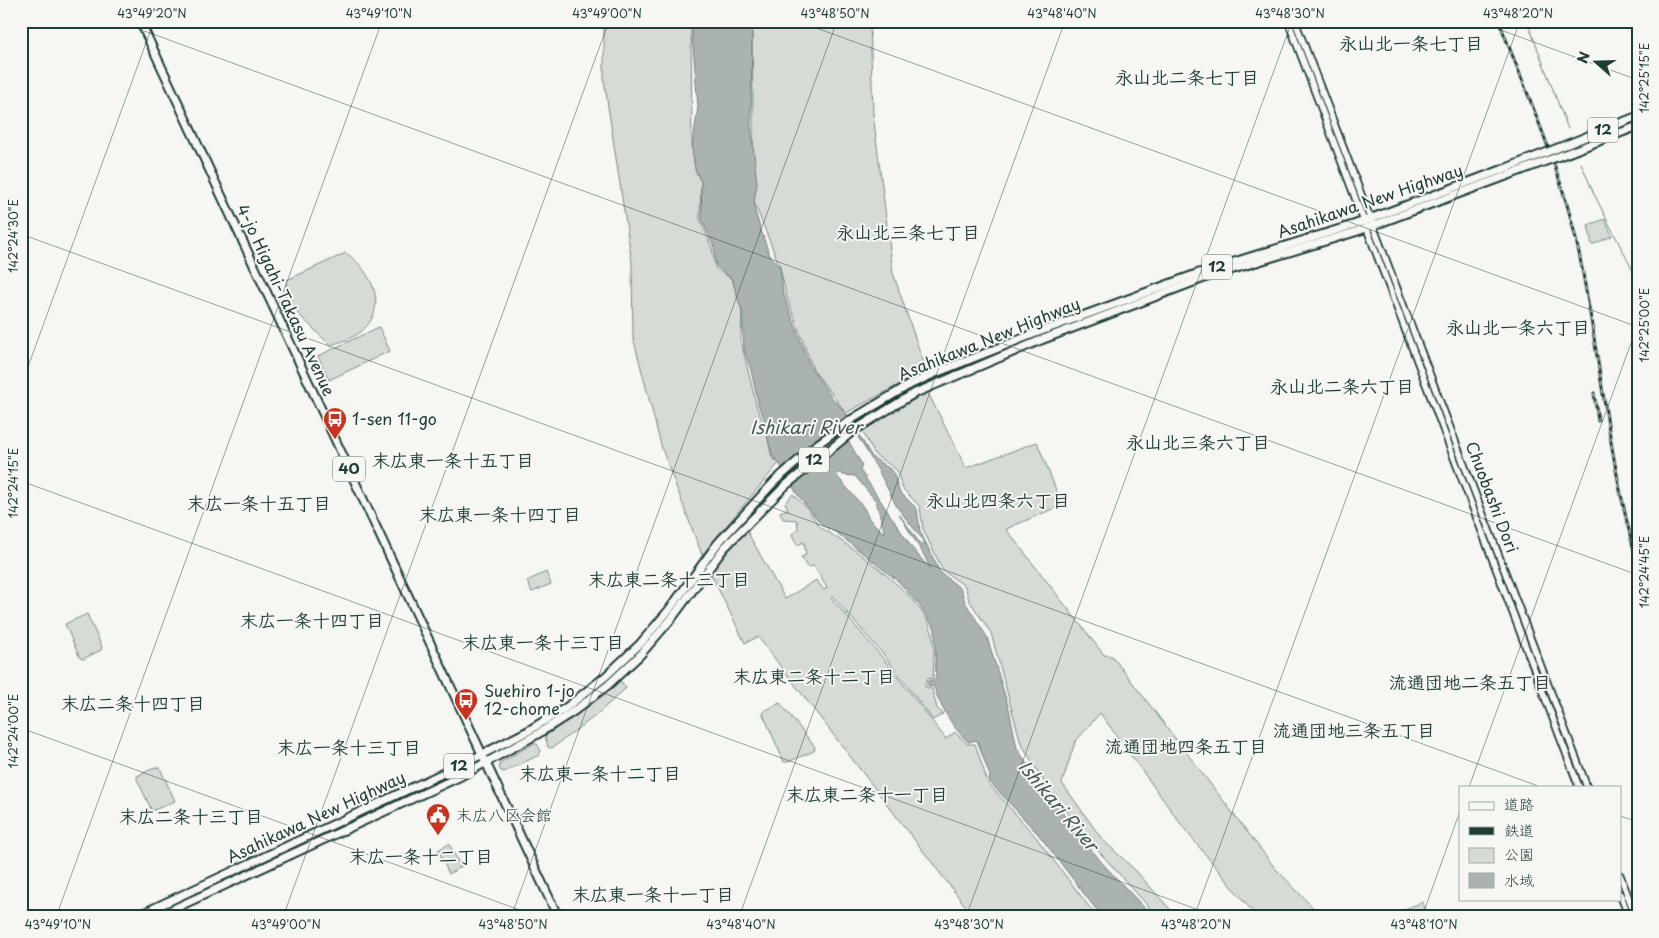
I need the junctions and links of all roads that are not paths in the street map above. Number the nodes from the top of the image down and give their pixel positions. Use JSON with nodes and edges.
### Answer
{"nodes":[{"id":1,"x":140,"y":21,"type":"edge"},
{"id":2,"x":1288,"y":21,"type":"edge"},
{"id":3,"x":1295,"y":21,"type":"edge"},
{"id":4,"x":1638,"y":116,"type":"edge"},
{"id":5,"x":1638,"y":126,"type":"edge"},
{"id":6,"x":1569,"y":148,"type":"junction"},
{"id":7,"x":1368,"y":223,"type":"junction"},
{"id":8,"x":482,"y":755,"type":"junction"},
{"id":9,"x":486,"y":763,"type":"junction"},
{"id":10,"x":1579,"y":786,"type":"edge"},
{"id":11,"x":1587,"y":786,"type":"edge"},
{"id":12,"x":1622,"y":880,"type":"edge"},
{"id":13,"x":1622,"y":899,"type":"edge"},
{"id":14,"x":135,"y":917,"type":"edge"},
{"id":15,"x":156,"y":917,"type":"edge"},
{"id":16,"x":558,"y":917,"type":"edge"},
{"id":17,"x":1629,"y":917,"type":"edge"},
{"id":18,"x":1636,"y":917,"type":"edge"}],
"edges":[{"from":1,"to":8,"type":"highway","name":"4-jo Higahi-Takasu Avenue","number":"40"},
{"from":2,"to":7,"type":"main road"},
{"from":3,"to":7,"type":"main road"},
{"from":4,"to":6,"type":"highway","name":"Asahikawa New Highway","number":"12"},
{"from":5,"to":6,"type":"highway","name":"Asahikawa New Highway","number":"12"},
{"from":6,"to":7,"type":"highway","name":"Asahikawa New Highway","number":"12","bridge":true},
{"from":7,"to":8,"type":"highway","name":"Asahikawa New Highway","number":"12"},
{"from":7,"to":9,"type":"highway","name":"Asahikawa New Highway","number":"12"},
{"from":7,"to":10,"type":"main road","name":"Chuobashi Dori"},
{"from":7,"to":11,"type":"main road","name":"Chuobashi Dori"},
{"from":8,"to":9,"type":"highway","name":"4-jo Higahi-Takasu Avenue","number":"40"},
{"from":8,"to":14,"type":"highway","name":"Asahikawa New Highway","number":"12"},
{"from":9,"to":15,"type":"highway","name":"Asahikawa New Highway","number":"12"},
{"from":9,"to":16,"type":"highway","name":"4-jo Higahi-Takasu Avenue","number":"40"},
{"from":12,"to":18,"type":"main road"},
{"from":13,"to":17,"type":"main road"}]}
